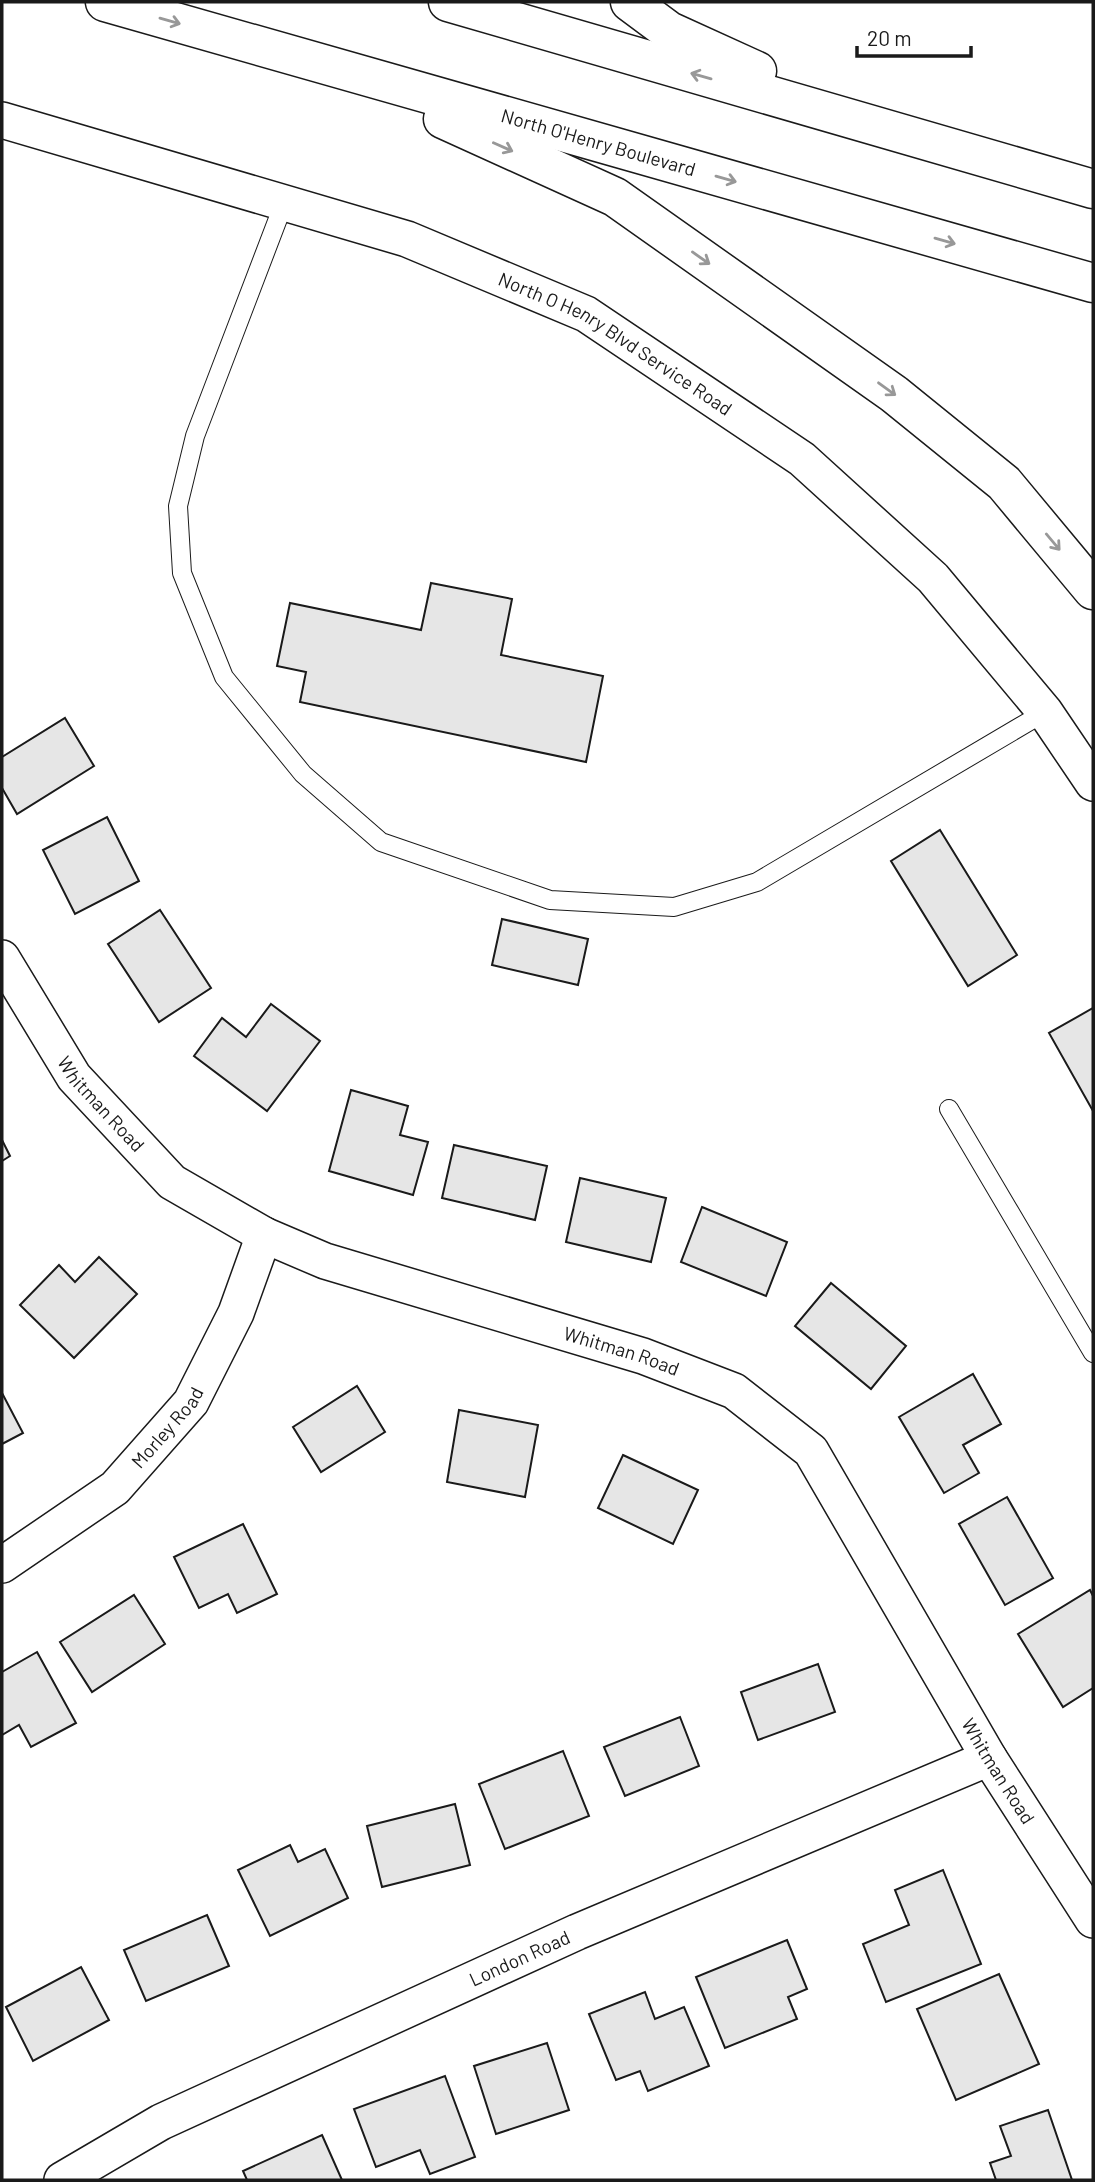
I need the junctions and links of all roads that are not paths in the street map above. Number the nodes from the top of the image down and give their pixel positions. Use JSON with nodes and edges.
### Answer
{"nodes":[{"id":1,"x":105,"y":2,"type":"edge"},
{"id":2,"x":448,"y":2,"type":"edge"},
{"id":3,"x":630,"y":2,"type":"edge"},
{"id":4,"x":330,"y":68,"type":"junction"},
{"id":5,"x":2,"y":120,"type":"edge"},
{"id":6,"x":1049,"y":177,"type":"junction"},
{"id":7,"x":1093,"y":189,"type":"edge"},
{"id":8,"x":284,"y":203,"type":"junction"},
{"id":9,"x":1093,"y":283,"type":"edge"},
{"id":10,"x":1093,"y":590,"type":"edge"},
{"id":11,"x":1045,"y":712,"type":"junction"},
{"id":12,"x":1093,"y":783,"type":"edge"},
{"id":13,"x":2,"y":958,"type":"edge"},
{"id":14,"x":949,"y":1109,"type":"dead end"},
{"id":15,"x":264,"y":1235,"type":"junction"},
{"id":16,"x":1093,"y":1353,"type":"edge"},
{"id":17,"x":2,"y":1565,"type":"edge"},
{"id":18,"x":989,"y":1758,"type":"junction"},
{"id":19,"x":1093,"y":1920,"type":"edge"},
{"id":20,"x":62,"y":2180,"type":"edge"}],
"edges":[{"from":1,"to":4,"type":"highway","name":"North O'Henry Boulevard","one_way":true},
{"from":6,"to":2,"type":"highway","one_way":true},
{"from":3,"to":6,"type":"highway"},
{"from":4,"to":9,"type":"highway","name":"North O'Henry Boulevard","one_way":true},
{"from":4,"to":10,"type":"highway","one_way":true},
{"from":5,"to":8,"type":"street","name":"North O Henry Blvd Service Road"},
{"from":6,"to":7,"type":"highway"},
{"from":8,"to":11,"type":"street","name":"North O Henry Blvd Service Road"},
{"from":8,"to":11,"type":"lane"},
{"from":11,"to":12,"type":"street","name":"North O Henry Blvd Service Road"},
{"from":13,"to":15,"type":"street","name":"Whitman Road"},
{"from":14,"to":16,"type":"lane"},
{"from":15,"to":17,"type":"street","name":"Morley Road"},
{"from":15,"to":18,"type":"street","name":"Whitman Road"},
{"from":18,"to":19,"type":"street","name":"Whitman Road"},
{"from":18,"to":20,"type":"street","name":"London Road"}]}
